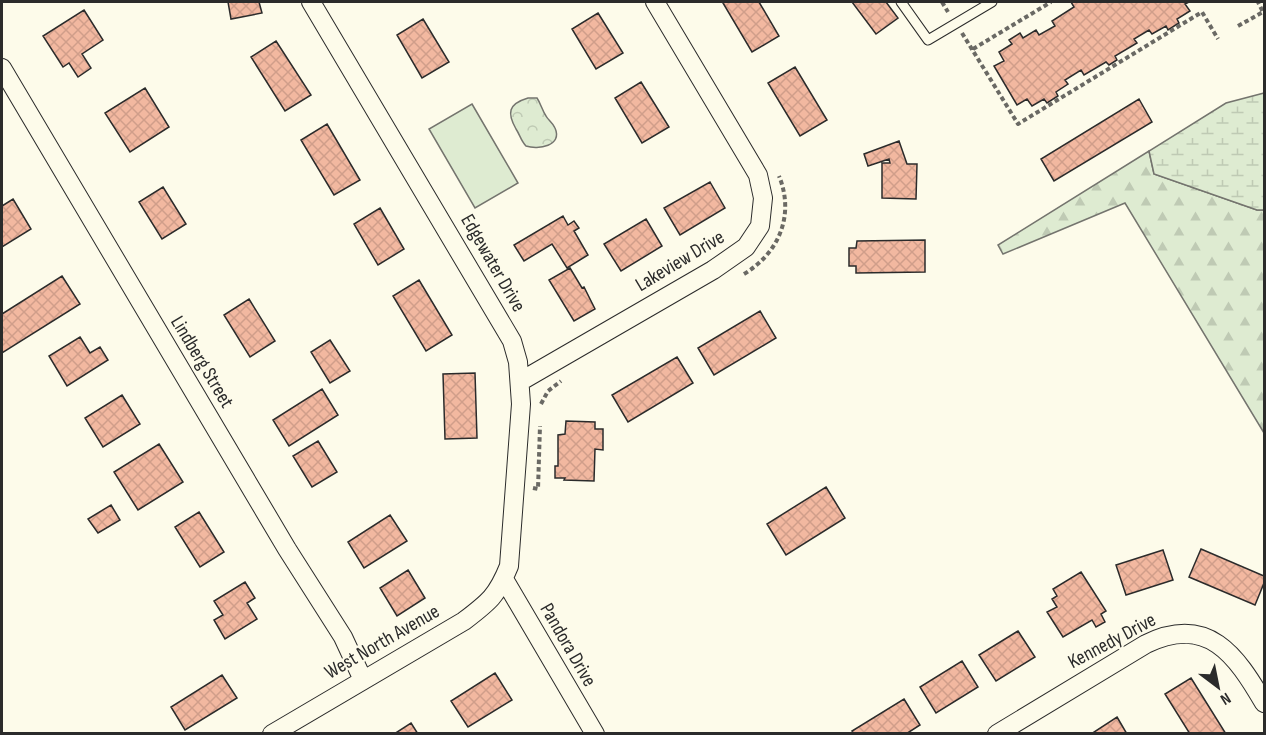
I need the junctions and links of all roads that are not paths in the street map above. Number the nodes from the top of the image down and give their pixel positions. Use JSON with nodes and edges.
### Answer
{"nodes":[{"id":1,"x":311,"y":2,"type":"edge"},
{"id":2,"x":655,"y":2,"type":"edge"},
{"id":3,"x":900,"y":2,"type":"edge"},
{"id":4,"x":992,"y":2,"type":"edge"},
{"id":5,"x":2,"y":68,"type":"edge"},
{"id":6,"x":521,"y":381,"type":"junction"},
{"id":7,"x":504,"y":579,"type":"junction"},
{"id":8,"x":363,"y":680,"type":"junction"},
{"id":9,"x":1264,"y":703,"type":"edge"},
{"id":10,"x":297,"y":727,"type":"edge"},
{"id":11,"x":272,"y":734,"type":"edge"},
{"id":12,"x":595,"y":734,"type":"edge"},
{"id":13,"x":997,"y":734,"type":"edge"}],
"edges":[{"from":1,"to":6,"type":"street","name":"Edgewater Drive"},
{"from":2,"to":6,"type":"street","name":"Lakeview Drive"},
{"from":3,"to":4,"type":"lane"},
{"from":5,"to":8,"type":"street","name":"Lindberg Street"},
{"from":6,"to":7,"type":"street","name":"Edgewater Drive"},
{"from":7,"to":8,"type":"street","name":"West North Avenue"},
{"from":7,"to":12,"type":"street","name":"Pandora Drive"},
{"from":8,"to":10,"type":"street","name":"West North Avenue"},
{"from":9,"to":13,"type":"street","name":"Kennedy Drive"},
{"from":10,"to":11,"type":"street","name":"West North Avenue"}]}
